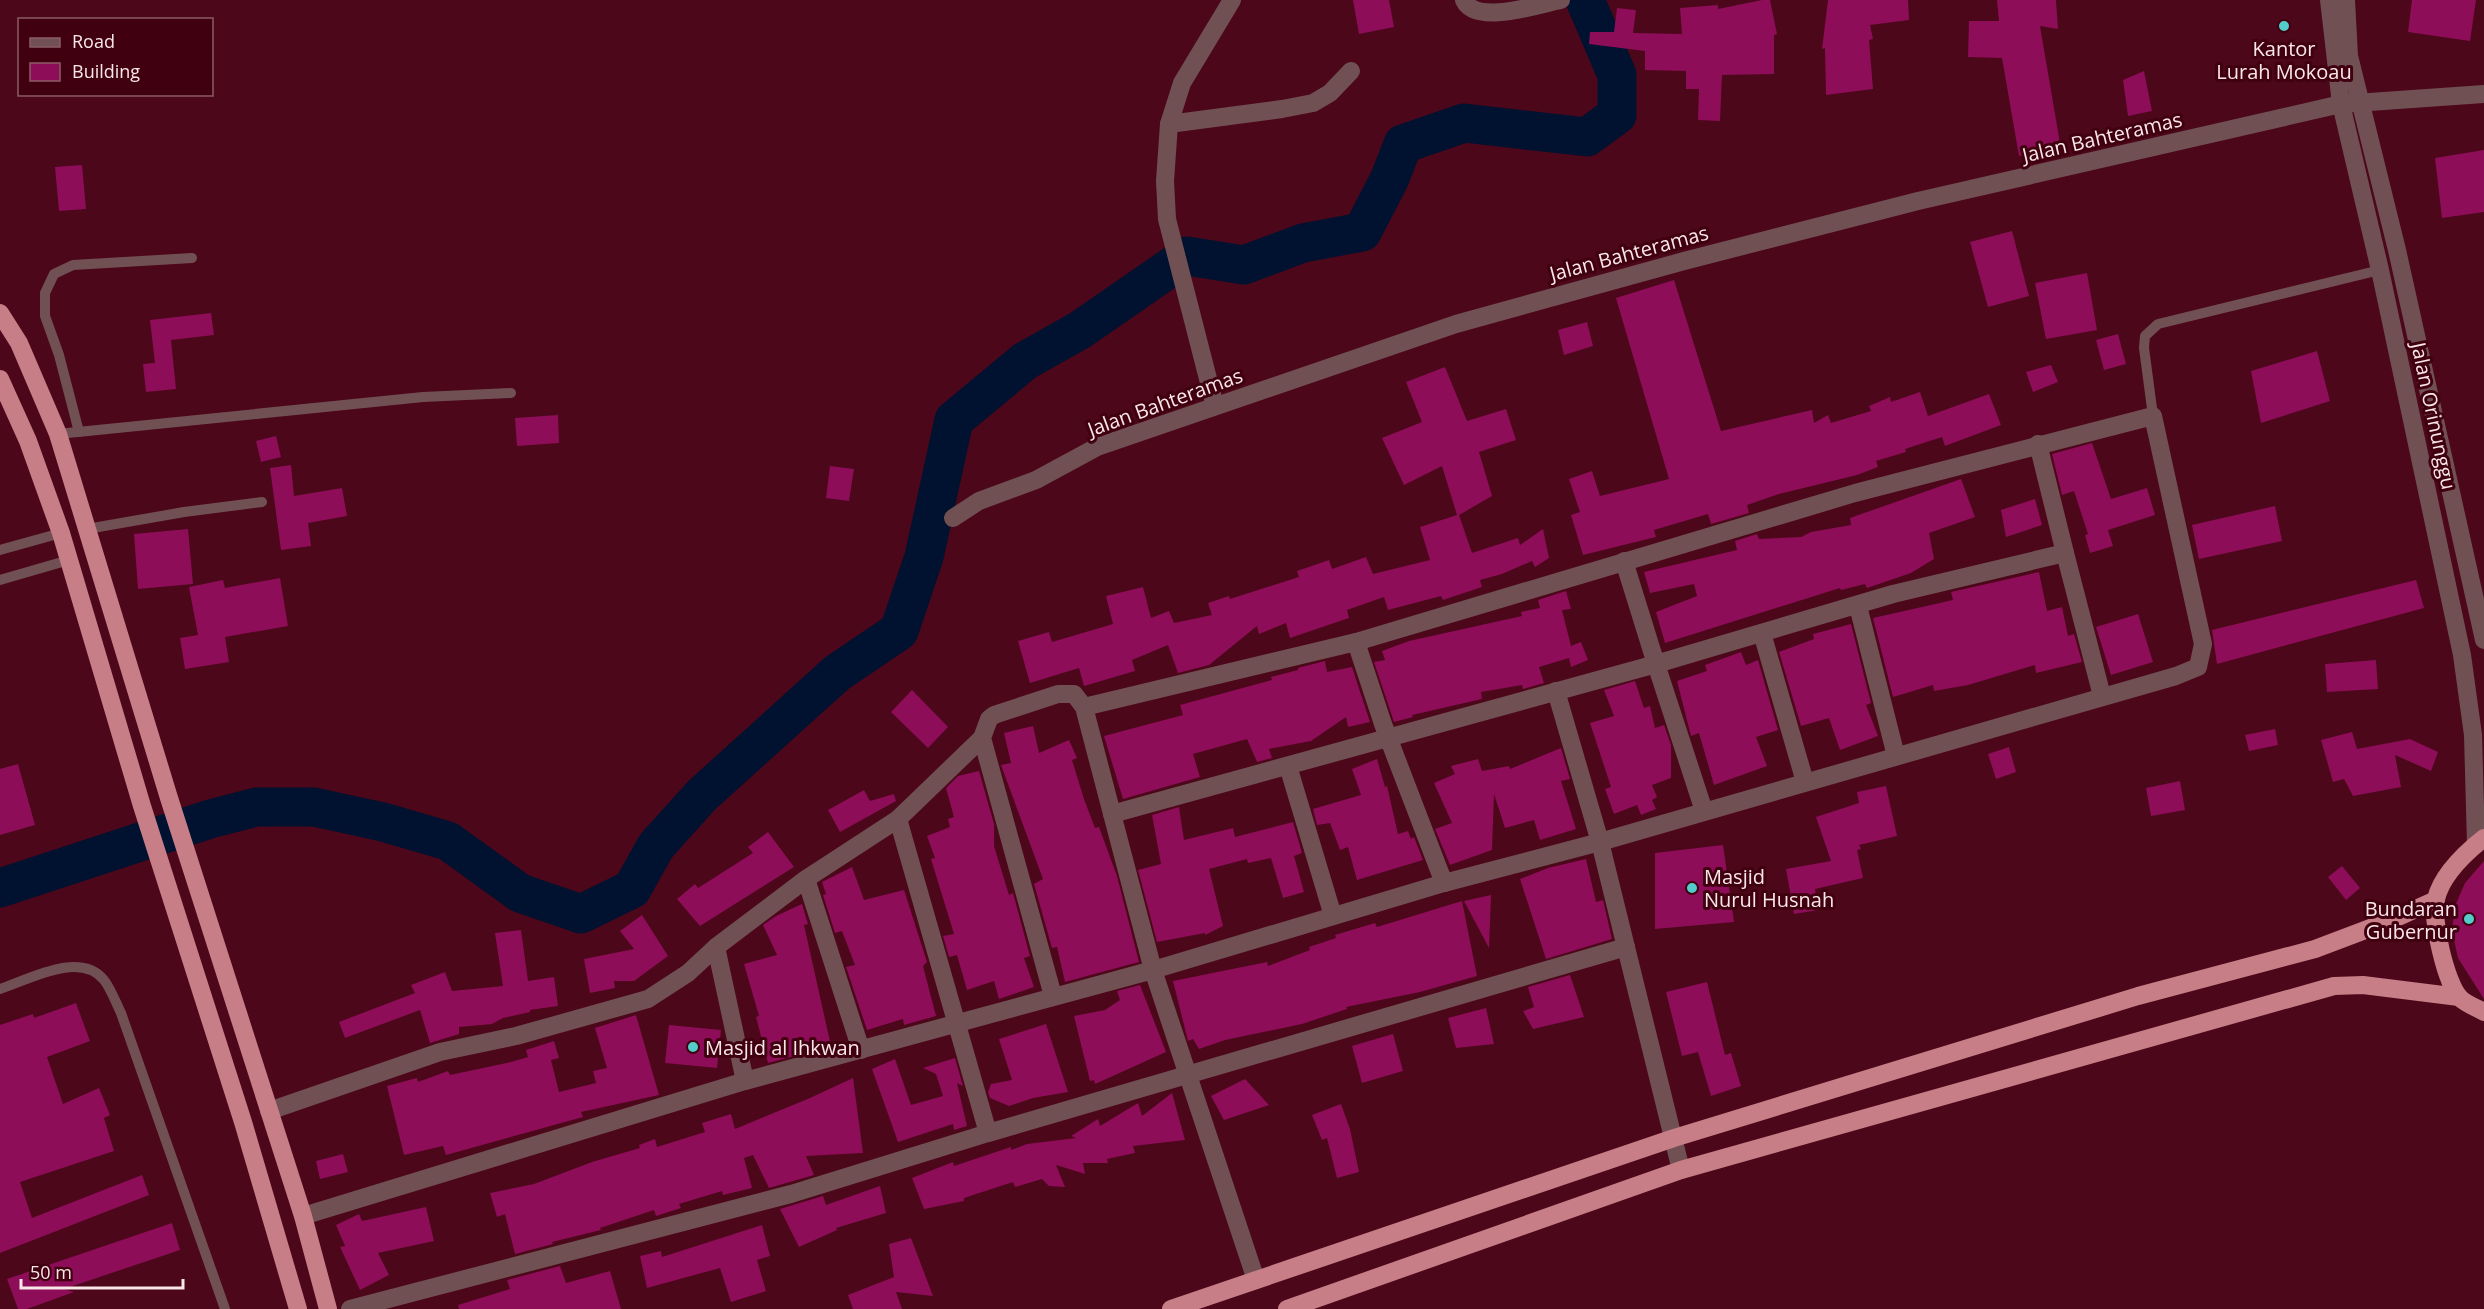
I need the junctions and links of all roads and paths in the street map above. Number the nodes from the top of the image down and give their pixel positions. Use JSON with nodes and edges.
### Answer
{"nodes":[{"id":1,"x":1232,"y":0,"type":"edge"},
{"id":2,"x":1464,"y":0,"type":"edge"},
{"id":3,"x":2328,"y":0,"type":"edge"},
{"id":4,"x":2346,"y":0,"type":"edge"},
{"id":5,"x":1559,"y":1,"type":"edge"},
{"id":6,"x":1351,"y":71,"type":"dead end"},
{"id":7,"x":2484,"y":94,"type":"edge"},
{"id":8,"x":2361,"y":101,"type":"junction"},
{"id":9,"x":2341,"y":104,"type":"junction"},
{"id":10,"x":1169,"y":124,"type":"junction"},
{"id":11,"x":192,"y":258,"type":"dead end"},
{"id":12,"x":2380,"y":270,"type":"junction"},
{"id":13,"x":0,"y":313,"type":"edge"},
{"id":14,"x":0,"y":379,"type":"edge"},
{"id":15,"x":511,"y":393,"type":"dead end"},
{"id":16,"x":1215,"y":406,"type":"junction"},
{"id":17,"x":6,"y":409,"type":"edge"},
{"id":18,"x":2153,"y":416,"type":"junction"},
{"id":19,"x":79,"y":432,"type":"junction"},
{"id":20,"x":58,"y":434,"type":"junction"},
{"id":21,"x":2038,"y":444,"type":"junction"},
{"id":22,"x":262,"y":502,"type":"dead end"},
{"id":23,"x":953,"y":518,"type":"dead end"},
{"id":24,"x":87,"y":529,"type":"junction"},
{"id":25,"x":61,"y":533,"type":"junction"},
{"id":26,"x":0,"y":550,"type":"edge"},
{"id":27,"x":2065,"y":553,"type":"junction"},
{"id":28,"x":69,"y":560,"type":"junction"},
{"id":29,"x":1624,"y":561,"type":"junction"},
{"id":30,"x":0,"y":580,"type":"edge"},
{"id":31,"x":1858,"y":606,"type":"junction"},
{"id":32,"x":1762,"y":633,"type":"junction"},
{"id":33,"x":2484,"y":640,"type":"edge"},
{"id":34,"x":1356,"y":642,"type":"junction"},
{"id":35,"x":1656,"y":664,"type":"junction"},
{"id":36,"x":1556,"y":691,"type":"junction"},
{"id":37,"x":2102,"y":696,"type":"junction"},
{"id":38,"x":1084,"y":707,"type":"junction"},
{"id":39,"x":982,"y":738,"type":"junction"},
{"id":40,"x":1389,"y":739,"type":"junction"},
{"id":41,"x":1896,"y":756,"type":"junction"},
{"id":42,"x":1288,"y":766,"type":"junction"},
{"id":43,"x":1805,"y":782,"type":"junction"},
{"id":44,"x":1704,"y":811,"type":"junction"},
{"id":45,"x":1112,"y":814,"type":"junction"},
{"id":46,"x":898,"y":819,"type":"junction"},
{"id":47,"x":2480,"y":841,"type":"edge"},
{"id":48,"x":1600,"y":842,"type":"junction"},
{"id":49,"x":806,"y":879,"type":"junction"},
{"id":50,"x":1444,"y":883,"type":"junction"},
{"id":51,"x":2436,"y":900,"type":"junction"},
{"id":52,"x":1333,"y":916,"type":"junction"},
{"id":53,"x":716,"y":946,"type":"junction"},
{"id":54,"x":1626,"y":947,"type":"junction"},
{"id":55,"x":1153,"y":970,"type":"junction"},
{"id":56,"x":0,"y":989,"type":"edge"},
{"id":57,"x":1053,"y":996,"type":"junction"},
{"id":58,"x":2459,"y":997,"type":"junction"},
{"id":59,"x":2484,"y":1012,"type":"edge"},
{"id":60,"x":957,"y":1024,"type":"junction"},
{"id":61,"x":861,"y":1050,"type":"junction"},
{"id":62,"x":1187,"y":1075,"type":"junction"},
{"id":63,"x":745,"y":1081,"type":"junction"},
{"id":64,"x":269,"y":1111,"type":"junction"},
{"id":65,"x":988,"y":1133,"type":"junction"},
{"id":66,"x":1674,"y":1138,"type":"junction"},
{"id":67,"x":1681,"y":1170,"type":"junction"},
{"id":68,"x":303,"y":1216,"type":"junction"},
{"id":69,"x":1256,"y":1281,"type":"junction"},
{"id":70,"x":225,"y":1309,"type":"edge"},
{"id":71,"x":298,"y":1309,"type":"edge"},
{"id":72,"x":328,"y":1309,"type":"edge"},
{"id":73,"x":350,"y":1309,"type":"edge"},
{"id":74,"x":1170,"y":1309,"type":"edge"},
{"id":75,"x":1287,"y":1309,"type":"edge"}],
"edges":[{"from":1,"to":10,"type":"street"},
{"from":2,"to":5,"type":"street"},
{"from":3,"to":9,"type":"street","name":"Jalan Orinunggu"},
{"from":4,"to":8,"type":"street","name":"Jalan Orinunggu"},
{"from":6,"to":10,"type":"street"},
{"from":7,"to":8,"type":"street","name":"Jalan Bahteramas"},
{"from":8,"to":9,"type":"street","name":"Jalan Bahteramas"},
{"from":8,"to":33,"type":"street","name":"Jalan Orinunggu"},
{"from":9,"to":12,"type":"street","name":"Jalan Orinunggu"},
{"from":9,"to":16,"type":"street","name":"Jalan Bahteramas"},
{"from":10,"to":16,"type":"street"},
{"from":11,"to":19,"type":"lane"},
{"from":12,"to":18,"type":"lane"},
{"from":12,"to":47,"type":"street","name":"Jalan Orinunggu"},
{"from":13,"to":20,"type":"highway"},
{"from":14,"to":17,"type":"highway"},
{"from":15,"to":19,"type":"lane"},
{"from":16,"to":23,"type":"street","name":"Jalan Bahteramas"},
{"from":17,"to":25,"type":"highway"},
{"from":18,"to":21,"type":"street"},
{"from":18,"to":37,"type":"street"},
{"from":19,"to":20,"type":"lane"},
{"from":20,"to":24,"type":"highway"},
{"from":21,"to":27,"type":"street"},
{"from":21,"to":29,"type":"street"},
{"from":22,"to":24,"type":"lane"},
{"from":24,"to":25,"type":"street"},
{"from":24,"to":64,"type":"highway"},
{"from":25,"to":26,"type":"lane"},
{"from":25,"to":28,"type":"highway"},
{"from":27,"to":31,"type":"street"},
{"from":27,"to":37,"type":"street"},
{"from":28,"to":30,"type":"lane"},
{"from":28,"to":71,"type":"highway"},
{"from":29,"to":34,"type":"street"},
{"from":29,"to":35,"type":"street"},
{"from":31,"to":32,"type":"street"},
{"from":31,"to":41,"type":"street"},
{"from":32,"to":35,"type":"street"},
{"from":32,"to":43,"type":"street"},
{"from":34,"to":38,"type":"street"},
{"from":34,"to":40,"type":"street"},
{"from":35,"to":36,"type":"street"},
{"from":35,"to":44,"type":"street"},
{"from":36,"to":40,"type":"street"},
{"from":36,"to":48,"type":"street"},
{"from":37,"to":41,"type":"street"},
{"from":38,"to":39,"type":"street"},
{"from":38,"to":45,"type":"street"},
{"from":39,"to":46,"type":"street"},
{"from":39,"to":57,"type":"street"},
{"from":40,"to":42,"type":"street"},
{"from":40,"to":50,"type":"street"},
{"from":41,"to":43,"type":"street"},
{"from":42,"to":45,"type":"street"},
{"from":42,"to":52,"type":"street"},
{"from":43,"to":44,"type":"street"},
{"from":44,"to":48,"type":"street"},
{"from":45,"to":55,"type":"street"},
{"from":46,"to":49,"type":"street"},
{"from":46,"to":60,"type":"street"},
{"from":47,"to":51,"type":"highway"},
{"from":48,"to":50,"type":"street"},
{"from":48,"to":54,"type":"street"},
{"from":49,"to":53,"type":"street"},
{"from":49,"to":61,"type":"street"},
{"from":50,"to":52,"type":"street"},
{"from":51,"to":58,"type":"highway"},
{"from":51,"to":66,"type":"highway"},
{"from":52,"to":55,"type":"street"},
{"from":53,"to":63,"type":"street"},
{"from":53,"to":64,"type":"street"},
{"from":54,"to":62,"type":"street"},
{"from":54,"to":66,"type":"street"},
{"from":55,"to":57,"type":"street"},
{"from":55,"to":62,"type":"street"},
{"from":56,"to":70,"type":"lane"},
{"from":57,"to":60,"type":"street"},
{"from":58,"to":59,"type":"highway"},
{"from":58,"to":67,"type":"highway"},
{"from":60,"to":61,"type":"street"},
{"from":60,"to":65,"type":"street"},
{"from":61,"to":63,"type":"street"},
{"from":62,"to":65,"type":"street"},
{"from":62,"to":69,"type":"street"},
{"from":63,"to":68,"type":"street"},
{"from":64,"to":68,"type":"highway"},
{"from":65,"to":73,"type":"street"},
{"from":66,"to":67,"type":"street"},
{"from":66,"to":69,"type":"highway"},
{"from":67,"to":75,"type":"highway"},
{"from":68,"to":72,"type":"highway"},
{"from":69,"to":74,"type":"highway"}]}
